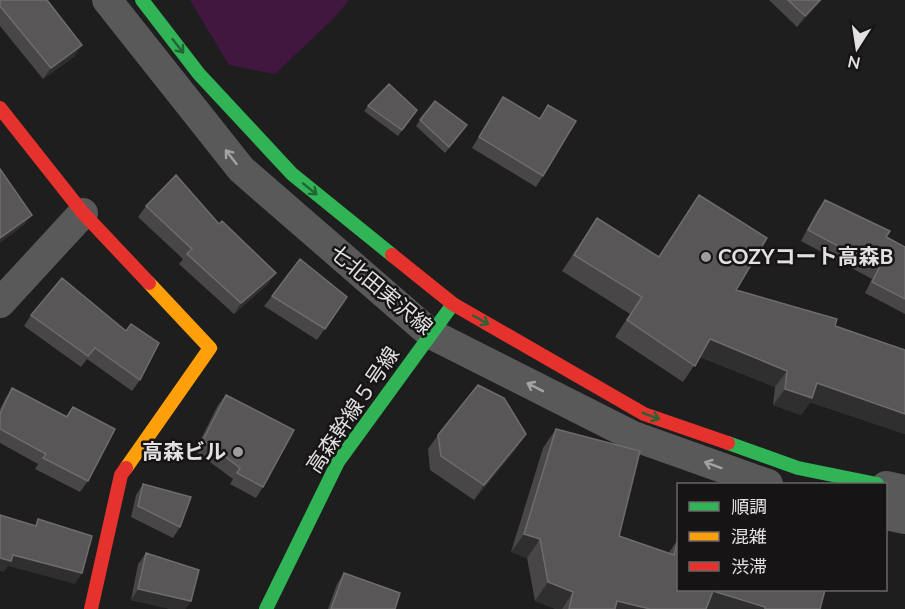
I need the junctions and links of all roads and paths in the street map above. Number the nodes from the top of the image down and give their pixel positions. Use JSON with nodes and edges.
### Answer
{"nodes":[{"id":1,"x":107,"y":0,"type":"edge"},
{"id":2,"x":142,"y":0,"type":"edge"},
{"id":3,"x":0,"y":108,"type":"edge"},
{"id":4,"x":82,"y":213,"type":"junction"},
{"id":5,"x":0,"y":303,"type":"edge"},
{"id":6,"x":453,"y":304,"type":"junction"},
{"id":7,"x":431,"y":334,"type":"junction"},
{"id":8,"x":765,"y":483,"type":"edge"},
{"id":9,"x":872,"y":483,"type":"edge"},
{"id":10,"x":887,"y":486,"type":"edge"},
{"id":11,"x":905,"y":490,"type":"edge"},
{"id":12,"x":887,"y":515,"type":"edge"},
{"id":13,"x":905,"y":519,"type":"edge"},
{"id":14,"x":91,"y":609,"type":"edge"},
{"id":15,"x":266,"y":609,"type":"edge"}],
"edges":[{"from":7,"to":1,"type":"street","name":"七北田実沢線","one_way":true},
{"from":2,"to":6,"type":"street","one_way":true},
{"from":3,"to":4,"type":"street"},
{"from":4,"to":5,"type":"street"},
{"from":4,"to":14,"type":"street"},
{"from":6,"to":7,"type":"street","name":"高森幹線５号線"},
{"from":6,"to":9,"type":"street","one_way":true},
{"from":8,"to":7,"type":"street","name":"七北田実沢線","one_way":true},
{"from":7,"to":15,"type":"street","name":"高森幹線５号線"},
{"from":10,"to":11,"type":"street"},
{"from":12,"to":13,"type":"street"}]}
